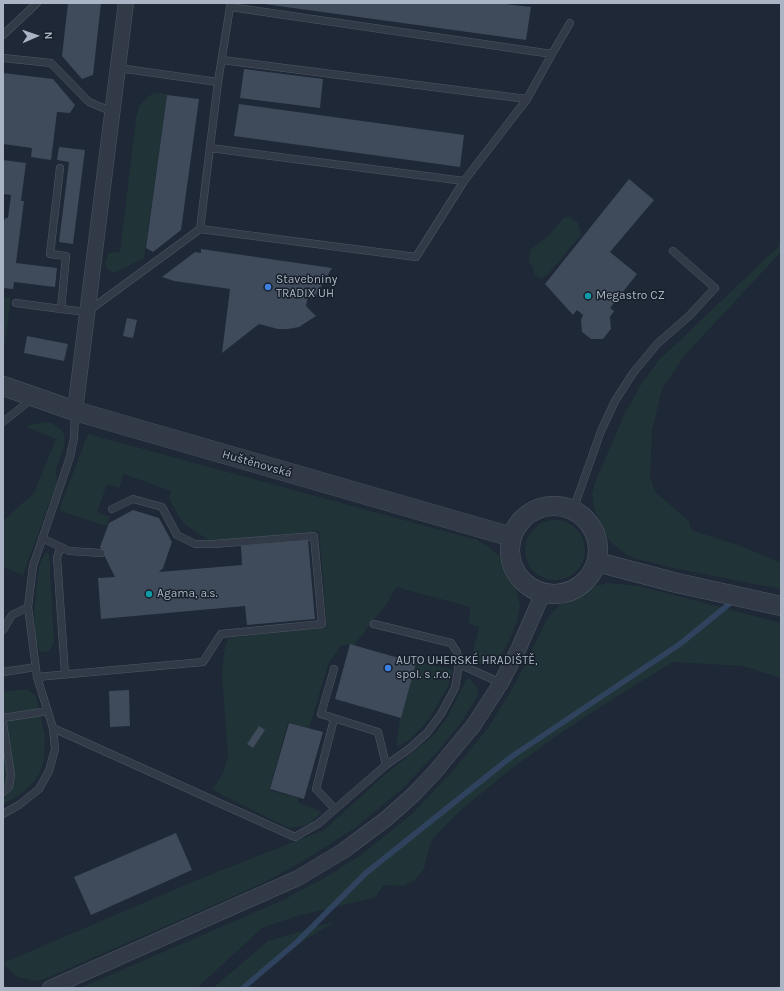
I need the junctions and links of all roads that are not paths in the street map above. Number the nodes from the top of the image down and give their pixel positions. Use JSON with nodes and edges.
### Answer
{"nodes":[{"id":1,"x":37,"y":3,"type":"edge"},
{"id":2,"x":126,"y":3,"type":"edge"},
{"id":3,"x":570,"y":23,"type":"dead end"},
{"id":4,"x":3,"y":35,"type":"edge"},
{"id":5,"x":552,"y":54,"type":"junction"},
{"id":6,"x":3,"y":58,"type":"edge"},
{"id":7,"x":222,"y":60,"type":"junction"},
{"id":8,"x":118,"y":68,"type":"junction"},
{"id":9,"x":218,"y":82,"type":"junction"},
{"id":10,"x":527,"y":99,"type":"junction"},
{"id":11,"x":113,"y":112,"type":"junction"},
{"id":12,"x":210,"y":148,"type":"junction"},
{"id":13,"x":60,"y":168,"type":"dead end"},
{"id":14,"x":464,"y":181,"type":"junction"},
{"id":15,"x":200,"y":229,"type":"junction"},
{"id":16,"x":673,"y":251,"type":"dead end"},
{"id":17,"x":16,"y":303,"type":"dead end"},
{"id":18,"x":61,"y":309,"type":"junction"},
{"id":19,"x":87,"y":312,"type":"junction"},
{"id":20,"x":3,"y":386,"type":"edge"},
{"id":21,"x":34,"y":398,"type":"junction"},
{"id":22,"x":75,"y":411,"type":"junction"},
{"id":23,"x":3,"y":422,"type":"edge"},
{"id":24,"x":112,"y":509,"type":"dead end"},
{"id":25,"x":572,"y":510,"type":"junction"},
{"id":26,"x":512,"y":537,"type":"junction"},
{"id":27,"x":42,"y":538,"type":"junction"},
{"id":28,"x":61,"y":547,"type":"junction"},
{"id":29,"x":101,"y":553,"type":"dead end"},
{"id":30,"x":597,"y":562,"type":"junction"},
{"id":31,"x":543,"y":593,"type":"junction"},
{"id":32,"x":781,"y":606,"type":"edge"},
{"id":33,"x":28,"y":607,"type":"junction"},
{"id":34,"x":374,"y":624,"type":"dead end"},
{"id":35,"x":3,"y":630,"type":"edge"},
{"id":36,"x":459,"y":664,"type":"junction"},
{"id":37,"x":36,"y":667,"type":"junction"},
{"id":38,"x":334,"y":669,"type":"dead end"},
{"id":39,"x":3,"y":672,"type":"edge"},
{"id":40,"x":65,"y":674,"type":"junction"},
{"id":41,"x":37,"y":677,"type":"junction"},
{"id":42,"x":501,"y":683,"type":"junction"},
{"id":43,"x":48,"y":711,"type":"junction"},
{"id":44,"x":3,"y":718,"type":"edge"},
{"id":45,"x":334,"y":718,"type":"junction"},
{"id":46,"x":3,"y":723,"type":"edge"},
{"id":47,"x":53,"y":728,"type":"junction"},
{"id":48,"x":386,"y":765,"type":"junction"},
{"id":49,"x":3,"y":792,"type":"edge"},
{"id":50,"x":335,"y":809,"type":"junction"},
{"id":51,"x":3,"y":814,"type":"edge"},
{"id":52,"x":50,"y":988,"type":"edge"}],
"edges":[{"from":1,"to":4,"type":"lane"},
{"from":2,"to":8,"type":"street"},
{"from":3,"to":5,"type":"lane"},
{"from":5,"to":7,"type":"lane"},
{"from":5,"to":10,"type":"lane"},
{"from":6,"to":11,"type":"lane"},
{"from":7,"to":9,"type":"lane"},
{"from":7,"to":10,"type":"lane"},
{"from":8,"to":9,"type":"lane"},
{"from":8,"to":11,"type":"street"},
{"from":9,"to":12,"type":"lane"},
{"from":10,"to":14,"type":"lane"},
{"from":11,"to":19,"type":"street"},
{"from":12,"to":14,"type":"lane"},
{"from":12,"to":15,"type":"lane"},
{"from":13,"to":18,"type":"lane"},
{"from":14,"to":15,"type":"lane"},
{"from":15,"to":19,"type":"lane"},
{"from":16,"to":25,"type":"lane"},
{"from":17,"to":18,"type":"lane"},
{"from":18,"to":19,"type":"lane"},
{"from":19,"to":22,"type":"street"},
{"from":20,"to":21,"type":"street","name":"Huštěnovská"},
{"from":21,"to":22,"type":"street","name":"Huštěnovská"},
{"from":21,"to":23,"type":"lane"},
{"from":22,"to":26,"type":"street","name":"Huštěnovská"},
{"from":22,"to":27,"type":"lane"},
{"from":24,"to":40,"type":"lane"},
{"from":25,"to":26,"type":"street"},
{"from":25,"to":30,"type":"street"},
{"from":26,"to":31,"type":"street"},
{"from":27,"to":28,"type":"lane"},
{"from":27,"to":33,"type":"lane"},
{"from":28,"to":29,"type":"lane"},
{"from":28,"to":40,"type":"lane"},
{"from":30,"to":31,"type":"street"},
{"from":30,"to":32,"type":"street"},
{"from":31,"to":42,"type":"street"},
{"from":33,"to":35,"type":"lane"},
{"from":33,"to":37,"type":"lane"},
{"from":34,"to":36,"type":"lane"},
{"from":36,"to":42,"type":"lane"},
{"from":36,"to":48,"type":"lane"},
{"from":37,"to":39,"type":"lane"},
{"from":37,"to":41,"type":"lane"},
{"from":38,"to":45,"type":"lane"},
{"from":40,"to":41,"type":"lane"},
{"from":41,"to":43,"type":"lane"},
{"from":42,"to":52,"type":"street"},
{"from":43,"to":44,"type":"lane"},
{"from":43,"to":47,"type":"lane"},
{"from":45,"to":48,"type":"lane"},
{"from":45,"to":50,"type":"lane"},
{"from":46,"to":49,"type":"lane"},
{"from":47,"to":50,"type":"lane"},
{"from":47,"to":51,"type":"lane"},
{"from":48,"to":50,"type":"lane"}]}
